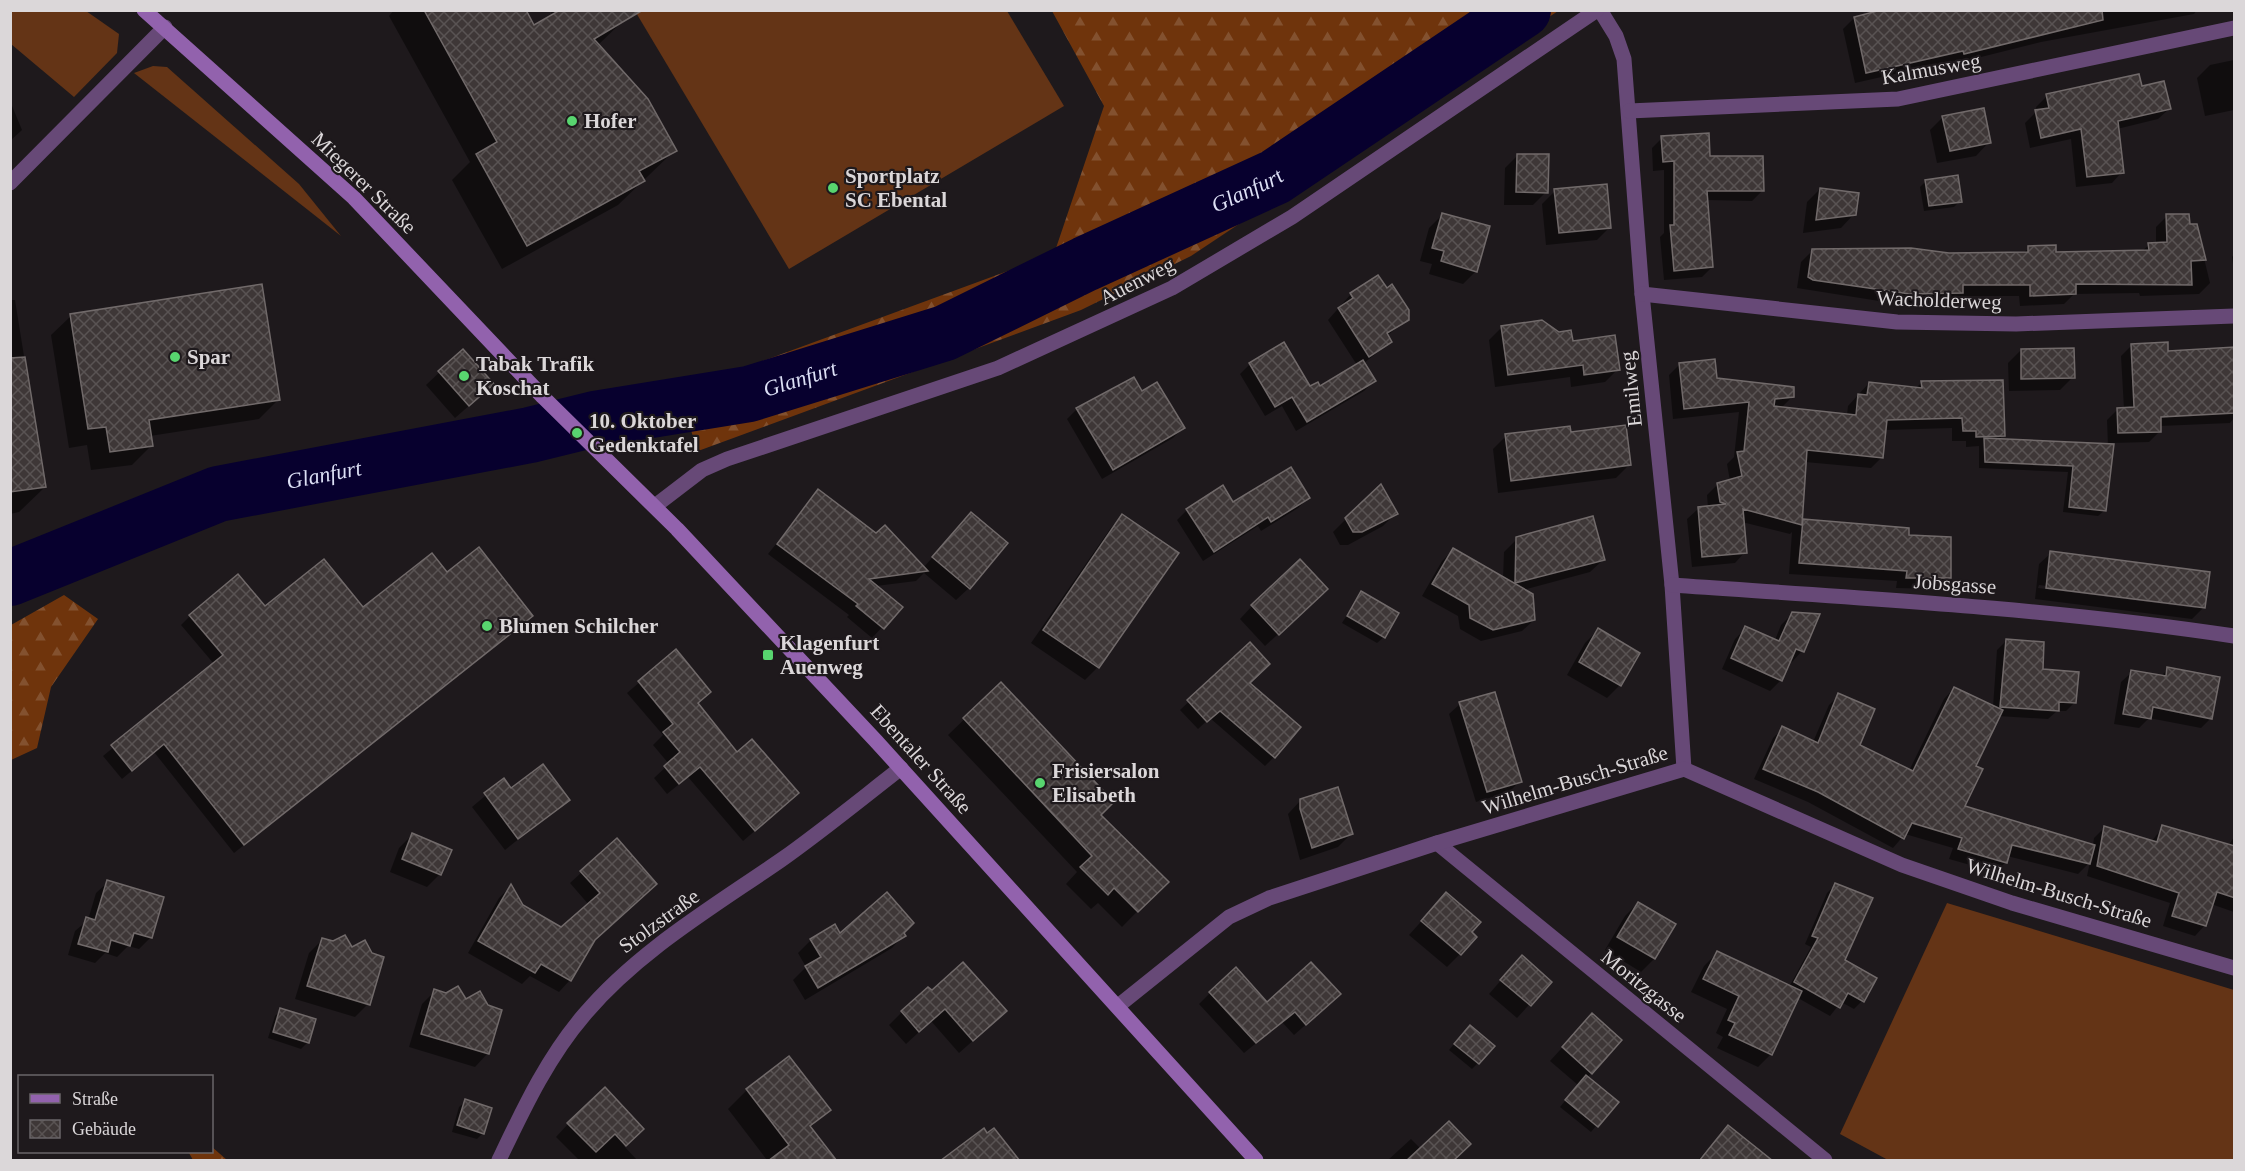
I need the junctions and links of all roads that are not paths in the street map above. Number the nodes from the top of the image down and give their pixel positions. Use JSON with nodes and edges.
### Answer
{"nodes":[{"id":1,"x":144,"y":10,"type":"edge"},
{"id":2,"x":1599,"y":10,"type":"edge"},
{"id":3,"x":165,"y":27,"type":"junction"},
{"id":4,"x":2235,"y":28,"type":"edge"},
{"id":5,"x":1629,"y":111,"type":"junction"},
{"id":6,"x":10,"y":183,"type":"edge"},
{"id":7,"x":1642,"y":294,"type":"junction"},
{"id":8,"x":2235,"y":316,"type":"edge"},
{"id":9,"x":543,"y":397,"type":"joint"},
{"id":10,"x":655,"y":506,"type":"junction"},
{"id":11,"x":1672,"y":585,"type":"junction"},
{"id":12,"x":2235,"y":636,"type":"edge"},
{"id":13,"x":901,"y":768,"type":"junction"},
{"id":14,"x":1684,"y":769,"type":"junction"},
{"id":15,"x":1437,"y":843,"type":"junction"},
{"id":16,"x":2235,"y":968,"type":"edge"},
{"id":17,"x":1118,"y":1006,"type":"junction"},
{"id":18,"x":499,"y":1161,"type":"edge"},
{"id":19,"x":1256,"y":1161,"type":"edge"},
{"id":20,"x":1825,"y":1161,"type":"edge"}],
"edges":[{"from":1,"to":3,"type":"main road","name":"Miegerer Straße"},
{"from":2,"to":5,"type":"street","name":"Emilweg"},
{"from":2,"to":10,"type":"street","name":"Auenweg"},
{"from":3,"to":6,"type":"street"},
{"from":3,"to":9,"type":"main road","name":"Miegerer Straße"},
{"from":4,"to":5,"type":"street","name":"Kalmusweg"},
{"from":5,"to":7,"type":"street","name":"Emilweg"},
{"from":7,"to":8,"type":"street","name":"Wacholderweg"},
{"from":7,"to":11,"type":"street","name":"Emilweg"},
{"from":9,"to":10,"type":"main road","name":"Ebentaler Straße"},
{"from":10,"to":13,"type":"main road","name":"Ebentaler Straße"},
{"from":11,"to":12,"type":"street","name":"Jobsgasse"},
{"from":11,"to":14,"type":"street","name":"Emilweg"},
{"from":13,"to":17,"type":"main road","name":"Ebentaler Straße"},
{"from":13,"to":18,"type":"street","name":"Stolzstraße"},
{"from":14,"to":15,"type":"street","name":"Wilhelm-Busch-Straße"},
{"from":14,"to":16,"type":"street","name":"Wilhelm-Busch-Straße"},
{"from":15,"to":17,"type":"street","name":"Wilhelm-Busch-Straße"},
{"from":15,"to":20,"type":"street","name":"Moritzgasse"},
{"from":17,"to":19,"type":"main road","name":"Ebentaler Straße"}]}
